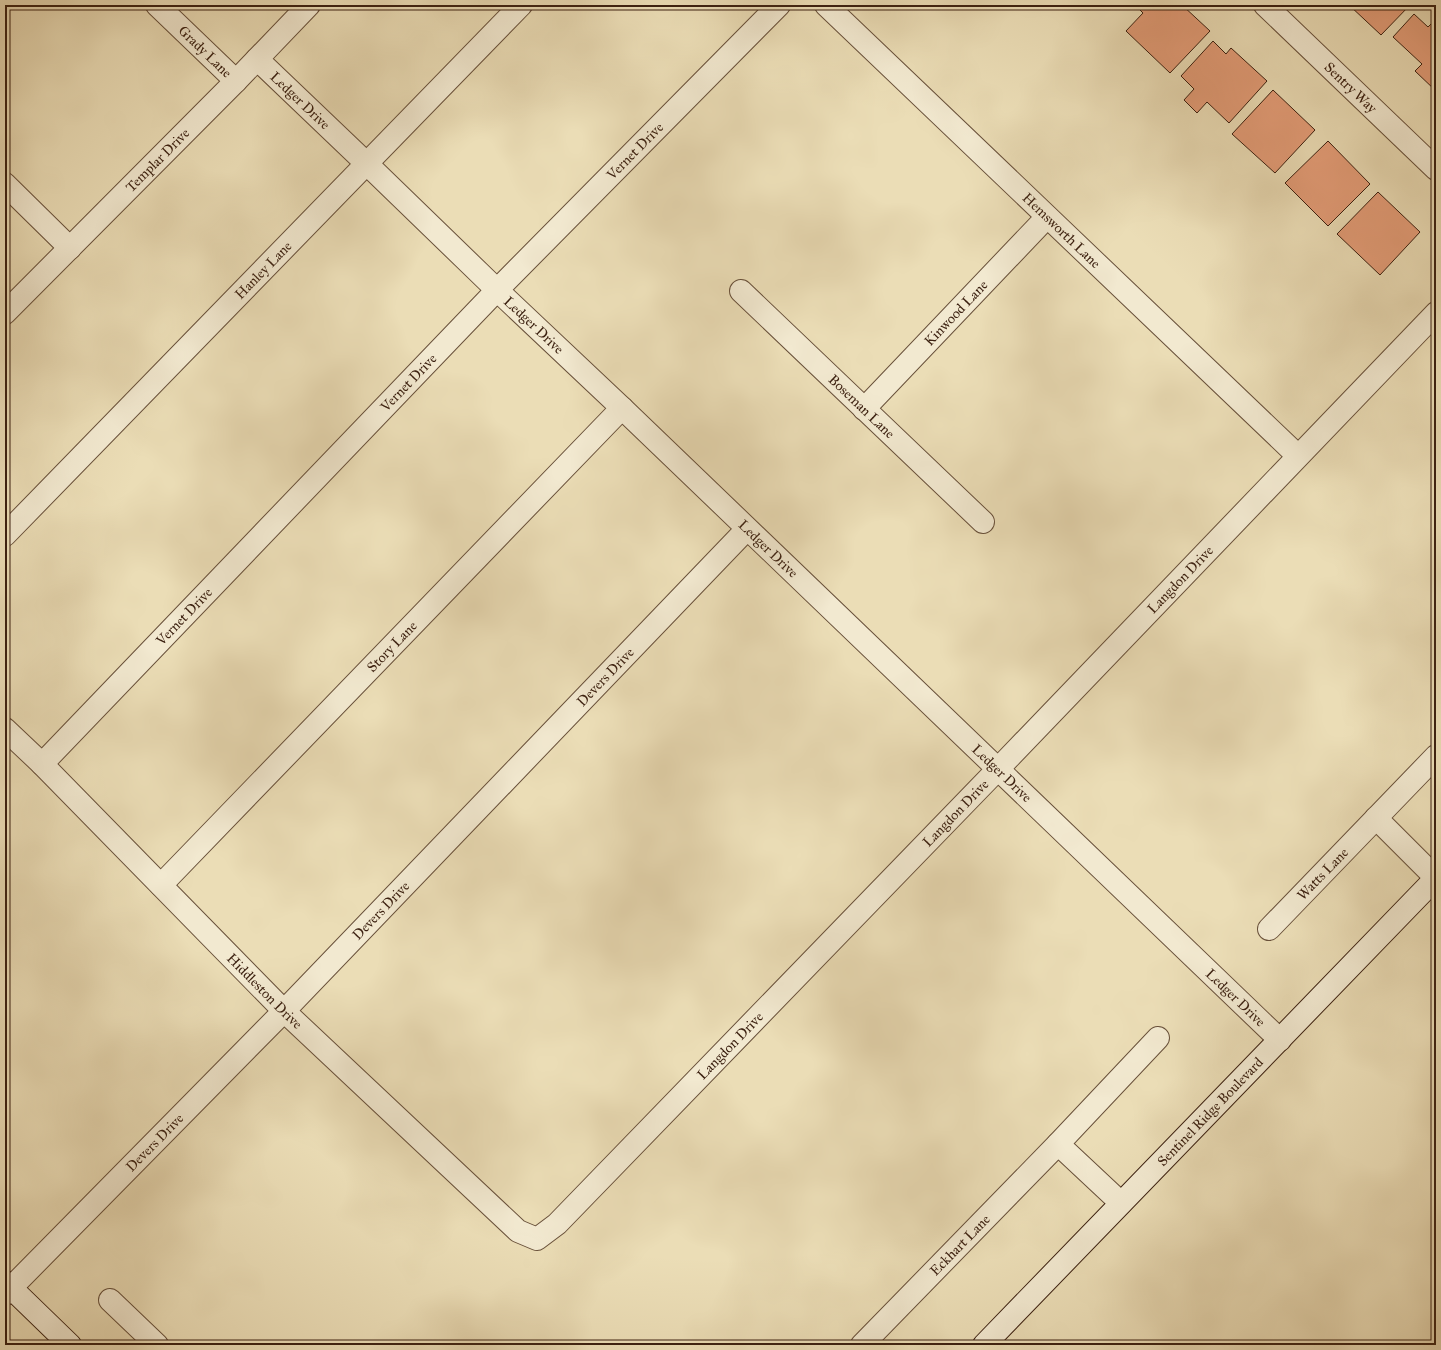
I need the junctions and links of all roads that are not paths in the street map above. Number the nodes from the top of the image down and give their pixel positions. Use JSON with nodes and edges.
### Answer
{"nodes":[{"id":1,"x":157,"y":5,"type":"edge"},
{"id":2,"x":309,"y":5,"type":"edge"},
{"id":3,"x":521,"y":5,"type":"edge"},
{"id":4,"x":779,"y":5,"type":"edge"},
{"id":5,"x":826,"y":5,"type":"edge"},
{"id":6,"x":1265,"y":5,"type":"edge"},
{"id":7,"x":257,"y":59,"type":"junction"},
{"id":8,"x":236,"y":81,"type":"junction"},
{"id":9,"x":367,"y":164,"type":"junction"},
{"id":10,"x":1436,"y":169,"type":"edge"},
{"id":11,"x":5,"y":184,"type":"edge"},
{"id":12,"x":1047,"y":217,"type":"junction"},
{"id":13,"x":70,"y":248,"type":"junction"},
{"id":14,"x":497,"y":290,"type":"junction"},
{"id":15,"x":740,"y":291,"type":"dead end"},
{"id":16,"x":1436,"y":312,"type":"edge"},
{"id":17,"x":5,"y":313,"type":"edge"},
{"id":18,"x":622,"y":408,"type":"junction"},
{"id":19,"x":864,"y":409,"type":"junction"},
{"id":20,"x":1298,"y":456,"type":"junction"},
{"id":21,"x":983,"y":522,"type":"dead end"},
{"id":22,"x":747,"y":529,"type":"junction"},
{"id":23,"x":5,"y":535,"type":"edge"},
{"id":24,"x":5,"y":729,"type":"edge"},
{"id":25,"x":1436,"y":756,"type":"edge"},
{"id":26,"x":42,"y":764,"type":"junction"},
{"id":27,"x":998,"y":769,"type":"junction"},
{"id":28,"x":1376,"y":818,"type":"junction"},
{"id":29,"x":1436,"y":878,"type":"edge"},
{"id":30,"x":161,"y":885,"type":"junction"},
{"id":31,"x":1269,"y":929,"type":"dead end"},
{"id":32,"x":284,"y":1011,"type":"junction"},
{"id":33,"x":1158,"y":1038,"type":"dead end"},
{"id":34,"x":1280,"y":1040,"type":"junction"},
{"id":35,"x":1058,"y":1144,"type":"junction"},
{"id":36,"x":1122,"y":1203,"type":"junction"},
{"id":37,"x":537,"y":1239,"type":"joint"},
{"id":38,"x":7,"y":1288,"type":"edge"},
{"id":39,"x":110,"y":1300,"type":"dead end"},
{"id":40,"x":70,"y":1345,"type":"edge"},
{"id":41,"x":157,"y":1345,"type":"edge"},
{"id":42,"x":862,"y":1345,"type":"edge"},
{"id":43,"x":984,"y":1345,"type":"edge"}],
"edges":[{"from":1,"to":8,"type":"street","name":"Grady Lane"},
{"from":2,"to":7,"type":"street","name":"Templar Drive"},
{"from":3,"to":9,"type":"street","name":"Hanley Lane"},
{"from":4,"to":14,"type":"street","name":"Vernet Drive"},
{"from":5,"to":12,"type":"street","name":"Hemsworth Lane"},
{"from":6,"to":10,"type":"street","name":"Sentry Way"},
{"from":7,"to":8,"type":"street","name":"Templar Drive"},
{"from":7,"to":9,"type":"street","name":"Ledger Drive"},
{"from":8,"to":13,"type":"street","name":"Templar Drive"},
{"from":9,"to":14,"type":"street","name":"Ledger Drive"},
{"from":9,"to":23,"type":"street","name":"Hanley Lane"},
{"from":11,"to":13,"type":"street"},
{"from":12,"to":19,"type":"street","name":"Kinwood Lane"},
{"from":12,"to":20,"type":"street","name":"Hemsworth Lane"},
{"from":13,"to":17,"type":"street","name":"Templar Drive"},
{"from":14,"to":18,"type":"street","name":"Ledger Drive"},
{"from":14,"to":26,"type":"street","name":"Vernet Drive"},
{"from":15,"to":19,"type":"street","name":"Boseman Lane"},
{"from":16,"to":20,"type":"street","name":"Langdon Drive"},
{"from":18,"to":22,"type":"street","name":"Ledger Drive"},
{"from":18,"to":30,"type":"street","name":"Story Lane"},
{"from":19,"to":21,"type":"street","name":"Boseman Lane"},
{"from":20,"to":27,"type":"street","name":"Langdon Drive"},
{"from":22,"to":27,"type":"street","name":"Ledger Drive"},
{"from":22,"to":32,"type":"street","name":"Devers Drive"},
{"from":24,"to":26,"type":"street","name":"Hiddleston Drive"},
{"from":25,"to":28,"type":"street","name":"Watts Lane"},
{"from":26,"to":30,"type":"street","name":"Hiddleston Drive"},
{"from":27,"to":34,"type":"street","name":"Ledger Drive"},
{"from":27,"to":37,"type":"street","name":"Langdon Drive"},
{"from":28,"to":29,"type":"street"},
{"from":28,"to":31,"type":"street","name":"Watts Lane"},
{"from":29,"to":34,"type":"street","name":"Sentinel Ridge Boulevard"},
{"from":30,"to":32,"type":"street","name":"Hiddleston Drive"},
{"from":32,"to":37,"type":"street","name":"Hiddleston Drive"},
{"from":32,"to":38,"type":"street","name":"Devers Drive"},
{"from":33,"to":35,"type":"street","name":"Eckhart Lane"},
{"from":34,"to":36,"type":"street","name":"Sentinel Ridge Boulevard"},
{"from":35,"to":36,"type":"street"},
{"from":35,"to":42,"type":"street","name":"Eckhart Lane"},
{"from":36,"to":43,"type":"street","name":"Sentinel Ridge Boulevard"},
{"from":38,"to":40,"type":"street"},
{"from":39,"to":41,"type":"street"}]}
